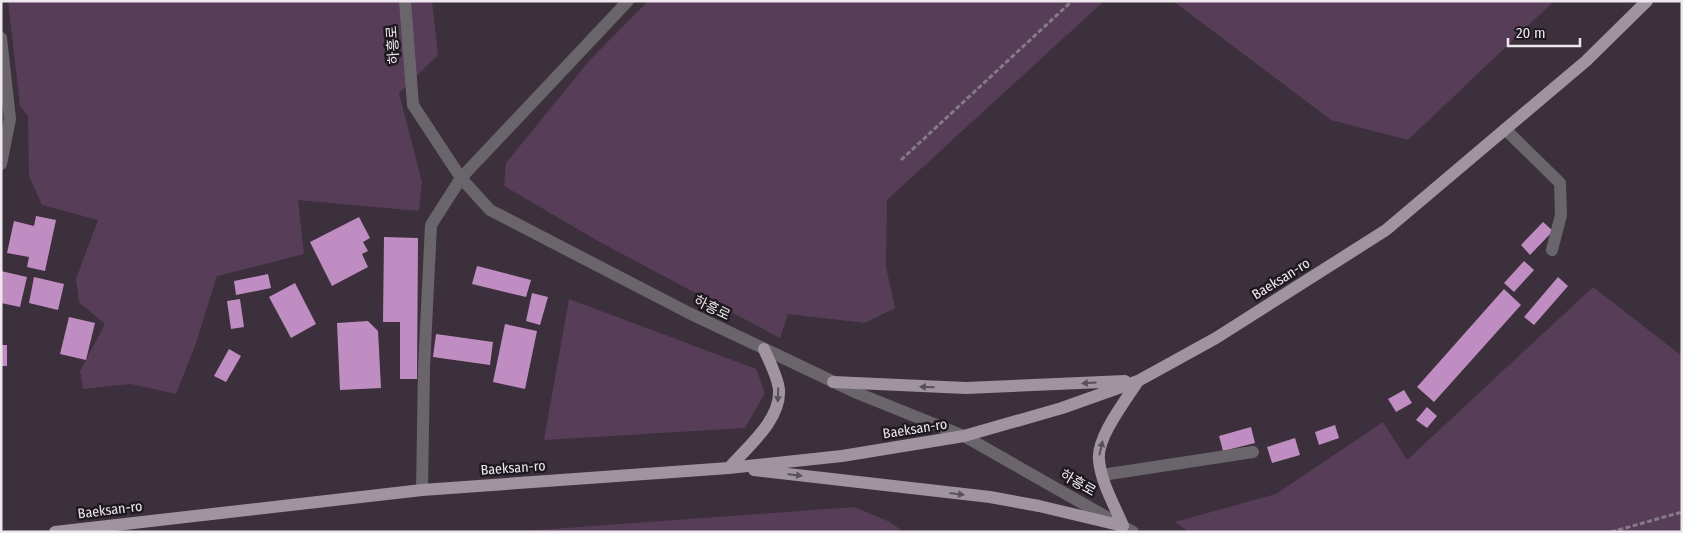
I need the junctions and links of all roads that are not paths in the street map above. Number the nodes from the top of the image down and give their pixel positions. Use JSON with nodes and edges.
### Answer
{"nodes":[{"id":1,"x":405,"y":1,"type":"edge"},
{"id":2,"x":628,"y":1,"type":"edge"},
{"id":3,"x":1647,"y":1,"type":"edge"},
{"id":4,"x":1,"y":38,"type":"edge"},
{"id":5,"x":1505,"y":130,"type":"junction"},
{"id":6,"x":1,"y":164,"type":"edge"},
{"id":7,"x":461,"y":178,"type":"junction"},
{"id":8,"x":1552,"y":250,"type":"dead end"},
{"id":9,"x":764,"y":349,"type":"junction"},
{"id":10,"x":1138,"y":380,"type":"junction"},
{"id":11,"x":833,"y":382,"type":"junction"},
{"id":12,"x":964,"y":436,"type":"junction"},
{"id":13,"x":1253,"y":452,"type":"dead end"},
{"id":14,"x":730,"y":468,"type":"junction"},
{"id":15,"x":1102,"y":475,"type":"junction"},
{"id":16,"x":422,"y":490,"type":"junction"},
{"id":17,"x":1128,"y":529,"type":"edge"},
{"id":18,"x":55,"y":532,"type":"edge"}],
"edges":[{"from":1,"to":7,"type":"street","name":"하흥로"},
{"from":2,"to":7,"type":"street"},
{"from":3,"to":5,"type":"main road","name":"Baeksan-ro"},
{"from":4,"to":6,"type":"street"},
{"from":5,"to":8,"type":"street"},
{"from":5,"to":10,"type":"main road","name":"Baeksan-ro"},
{"from":7,"to":9,"type":"street","name":"하흥로"},
{"from":7,"to":16,"type":"street"},
{"from":9,"to":11,"type":"street","name":"하흥로"},
{"from":9,"to":14,"type":"main road","one_way":true},
{"from":10,"to":11,"type":"main road","one_way":true},
{"from":10,"to":12,"type":"main road","name":"Baeksan-ro"},
{"from":15,"to":10,"type":"main road","one_way":true},
{"from":11,"to":12,"type":"street","name":"하흥로"},
{"from":12,"to":14,"type":"main road","name":"Baeksan-ro"},
{"from":12,"to":17,"type":"street","name":"하흥로"},
{"from":13,"to":15,"type":"street"},
{"from":14,"to":16,"type":"main road","name":"Baeksan-ro"},
{"from":14,"to":17,"type":"main road","one_way":true},
{"from":15,"to":17,"type":"main road"},
{"from":16,"to":18,"type":"main road","name":"Baeksan-ro"}]}
